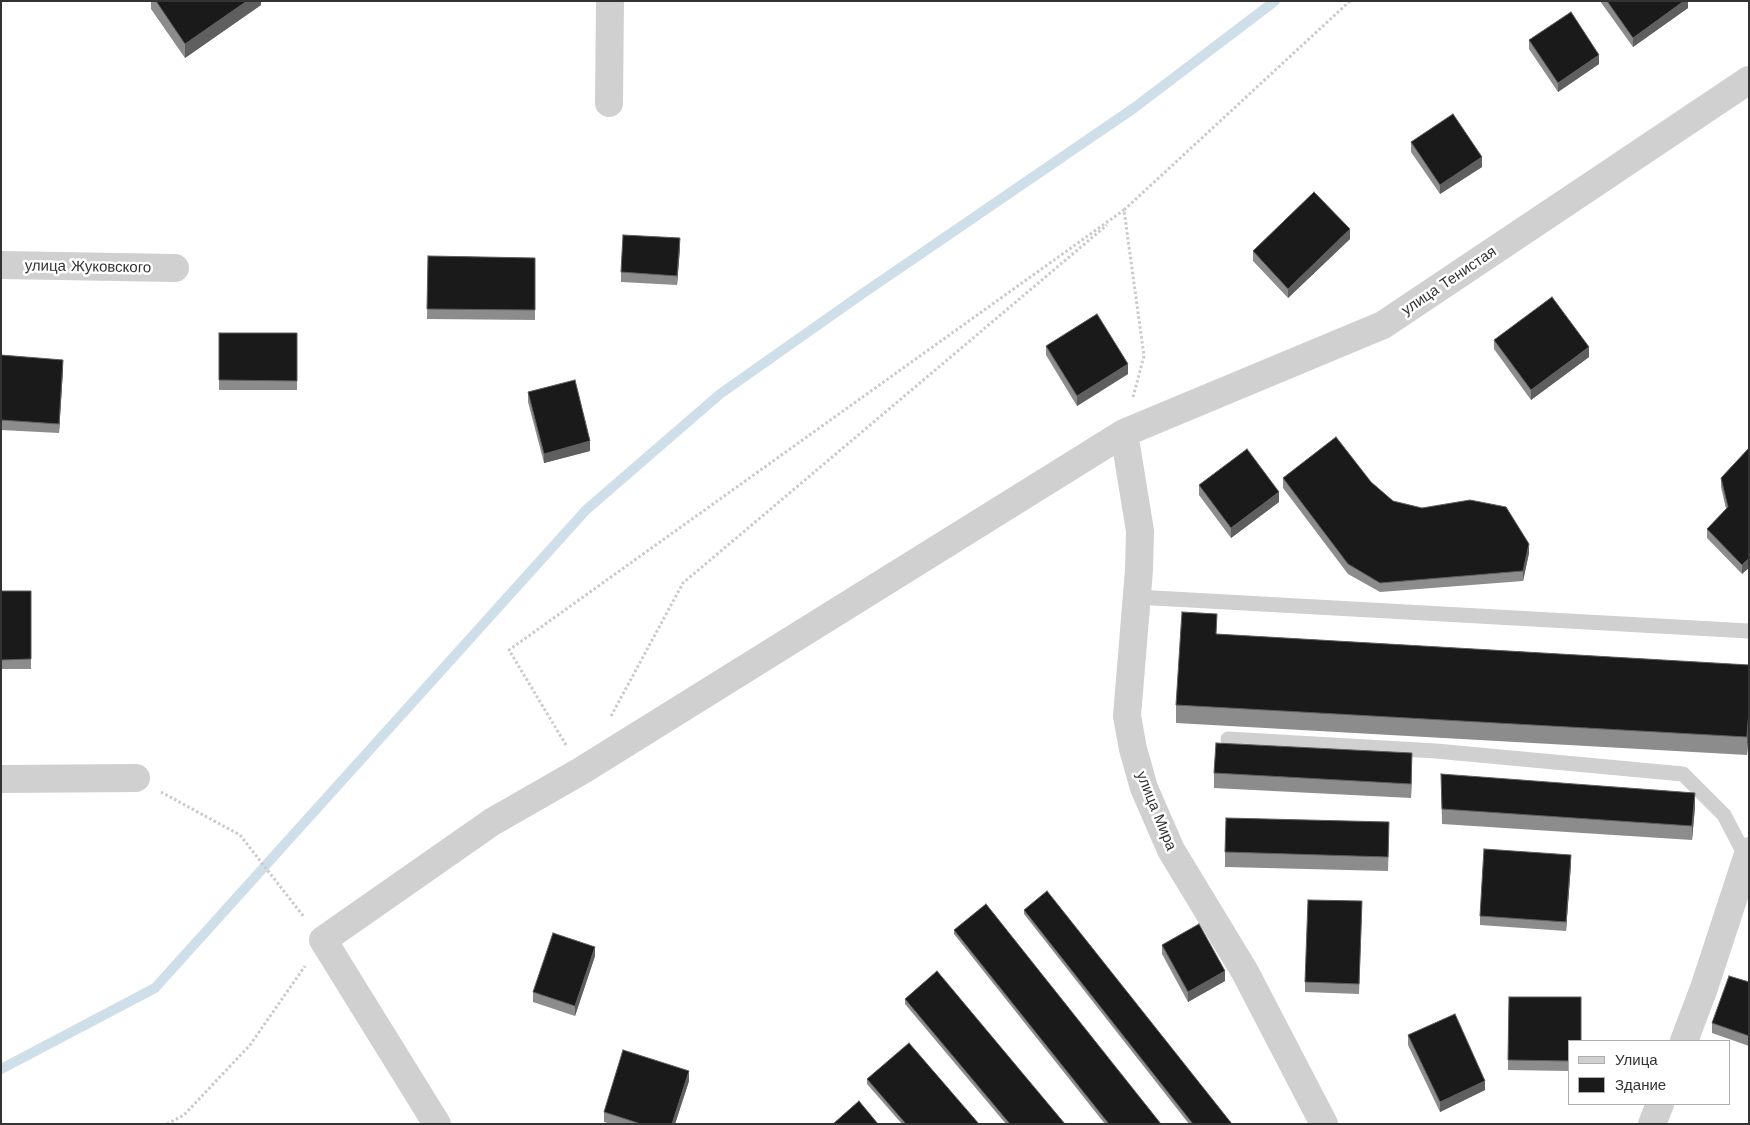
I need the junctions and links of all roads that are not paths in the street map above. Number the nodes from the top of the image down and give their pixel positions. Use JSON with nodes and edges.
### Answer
{"nodes":[{"id":1,"x":610,"y":1,"type":"edge"},
{"id":2,"x":1749,"y":80,"type":"edge"},
{"id":3,"x":609,"y":103,"type":"dead end"},
{"id":4,"x":1,"y":265,"type":"edge"},
{"id":5,"x":175,"y":268,"type":"dead end"},
{"id":6,"x":1124,"y":433,"type":"junction"},
{"id":7,"x":1136,"y":597,"type":"junction"},
{"id":8,"x":1749,"y":631,"type":"edge"},
{"id":9,"x":1228,"y":738,"type":"dead end"},
{"id":10,"x":136,"y":778,"type":"road end"},
{"id":11,"x":1,"y":780,"type":"edge"},
{"id":12,"x":1746,"y":867,"type":"edge"},
{"id":13,"x":1684,"y":1040,"type":"edge"},
{"id":14,"x":1660,"y":1105,"type":"edge"},
{"id":15,"x":437,"y":1124,"type":"edge"},
{"id":16,"x":1324,"y":1124,"type":"edge"},
{"id":17,"x":1652,"y":1124,"type":"edge"}],
"edges":[{"from":1,"to":3,"type":"street"},
{"from":2,"to":6,"type":"street","name":"улица Тенистая"},
{"from":4,"to":5,"type":"street","name":"улица Жуковского"},
{"from":6,"to":7,"type":"street","name":"улица Мира"},
{"from":6,"to":15,"type":"street","name":"улица Тенистая"},
{"from":7,"to":8,"type":"lane"},
{"from":7,"to":16,"type":"street","name":"улица Мира"},
{"from":9,"to":12,"type":"lane"},
{"from":10,"to":11,"type":"street"},
{"from":12,"to":13,"type":"street"},
{"from":14,"to":17,"type":"street"}]}
